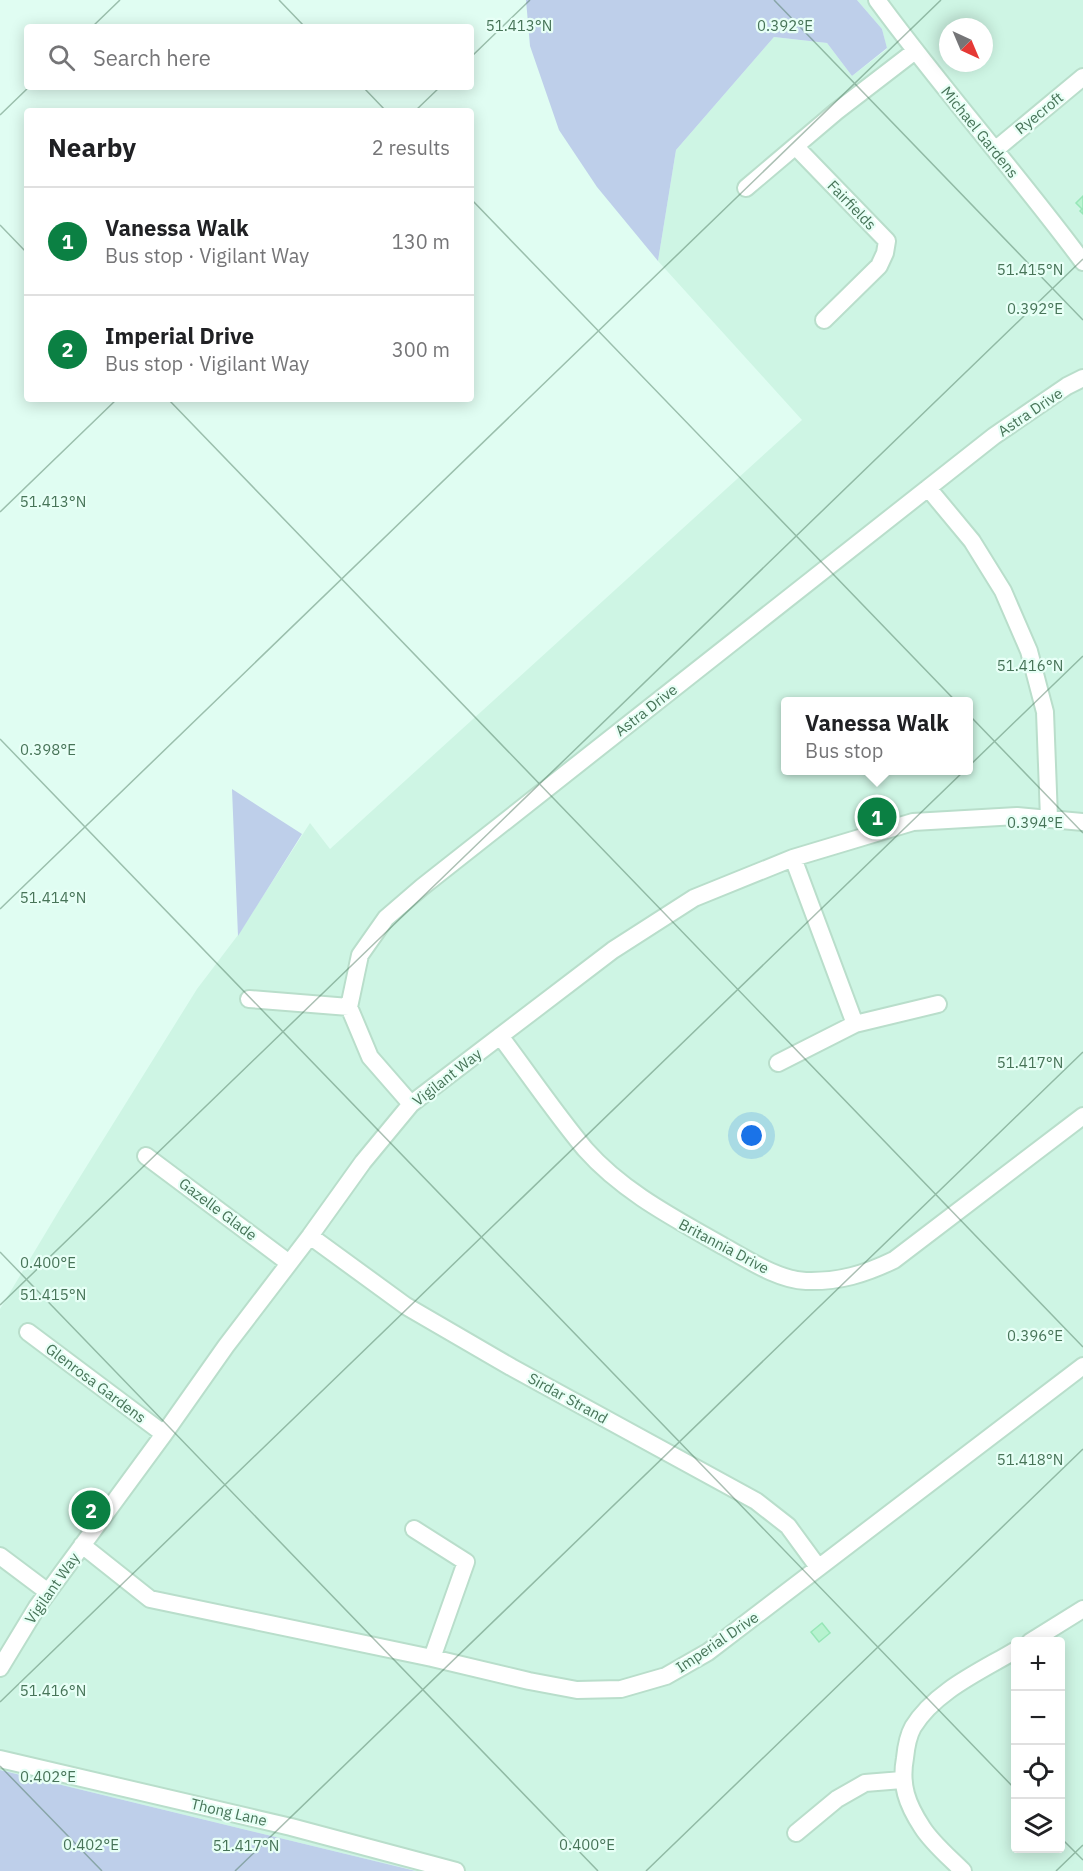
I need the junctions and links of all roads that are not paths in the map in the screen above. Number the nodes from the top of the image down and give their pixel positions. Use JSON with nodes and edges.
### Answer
{"nodes":[{"id":1,"x":877,"y":0,"type":"edge"},
{"id":2,"x":915,"y":51,"type":"junction"},
{"id":3,"x":1083,"y":77,"type":"edge"},
{"id":4,"x":796,"y":147,"type":"junction"},
{"id":5,"x":994,"y":150,"type":"junction"},
{"id":6,"x":746,"y":188,"type":"dead end"},
{"id":7,"x":1083,"y":262,"type":"edge"},
{"id":8,"x":824,"y":320,"type":"dead end"},
{"id":9,"x":1083,"y":378,"type":"edge"},
{"id":10,"x":928,"y":488,"type":"junction"},
{"id":11,"x":1049,"y":818,"type":"junction"},
{"id":12,"x":1083,"y":822,"type":"edge"},
{"id":13,"x":793,"y":858,"type":"junction"},
{"id":14,"x":249,"y":999,"type":"dead end"},
{"id":15,"x":938,"y":1004,"type":"dead end"},
{"id":16,"x":349,"y":1007,"type":"junction"},
{"id":17,"x":855,"y":1024,"type":"junction"},
{"id":18,"x":500,"y":1036,"type":"junction"},
{"id":19,"x":778,"y":1063,"type":"dead end"},
{"id":20,"x":411,"y":1104,"type":"junction"},
{"id":21,"x":1083,"y":1116,"type":"edge"},
{"id":22,"x":146,"y":1156,"type":"dead end"},
{"id":23,"x":310,"y":1236,"type":"junction"},
{"id":24,"x":289,"y":1263,"type":"junction"},
{"id":25,"x":28,"y":1332,"type":"dead end"},
{"id":26,"x":1083,"y":1366,"type":"edge"},
{"id":27,"x":164,"y":1434,"type":"junction"},
{"id":28,"x":414,"y":1529,"type":"dead end"},
{"id":29,"x":82,"y":1545,"type":"junction"},
{"id":30,"x":0,"y":1556,"type":"edge"},
{"id":31,"x":818,"y":1567,"type":"junction"},
{"id":32,"x":48,"y":1592,"type":"junction"},
{"id":33,"x":1083,"y":1609,"type":"edge"},
{"id":34,"x":1037,"y":1637,"type":"edge"},
{"id":35,"x":1011,"y":1653,"type":"edge"},
{"id":36,"x":432,"y":1658,"type":"junction"},
{"id":37,"x":0,"y":1668,"type":"edge"},
{"id":38,"x":0,"y":1759,"type":"edge"},
{"id":39,"x":902,"y":1780,"type":"junction"},
{"id":40,"x":796,"y":1833,"type":"dead end"},
{"id":41,"x":456,"y":1871,"type":"edge"},
{"id":42,"x":963,"y":1871,"type":"edge"}],
"edges":[{"from":1,"to":2,"type":"street","name":"Michael Gardens"},
{"from":2,"to":4,"type":"street"},
{"from":2,"to":5,"type":"street","name":"Michael Gardens"},
{"from":3,"to":5,"type":"street","name":"Ryecroft"},
{"from":4,"to":6,"type":"street"},
{"from":4,"to":8,"type":"street","name":"Fairfields"},
{"from":5,"to":7,"type":"street","name":"Michael Gardens"},
{"from":9,"to":10,"type":"street","name":"Astra Drive"},
{"from":10,"to":11,"type":"street"},
{"from":10,"to":16,"type":"street","name":"Astra Drive"},
{"from":11,"to":12,"type":"street","name":"Vigilant Way"},
{"from":11,"to":13,"type":"street","name":"Vigilant Way"},
{"from":13,"to":17,"type":"street"},
{"from":13,"to":18,"type":"street","name":"Vigilant Way"},
{"from":14,"to":16,"type":"street"},
{"from":15,"to":17,"type":"street"},
{"from":16,"to":20,"type":"street"},
{"from":17,"to":19,"type":"street"},
{"from":18,"to":20,"type":"street","name":"Vigilant Way"},
{"from":18,"to":21,"type":"street","name":"Britannia Drive"},
{"from":20,"to":23,"type":"street","name":"Vigilant Way"},
{"from":22,"to":24,"type":"street","name":"Gazelle Glade"},
{"from":23,"to":24,"type":"street","name":"Vigilant Way"},
{"from":23,"to":31,"type":"street","name":"Sirdar Strand"},
{"from":24,"to":27,"type":"street","name":"Vigilant Way"},
{"from":25,"to":27,"type":"street","name":"Glenrosa Gardens"},
{"from":26,"to":31,"type":"street","name":"Imperial Drive"},
{"from":27,"to":29,"type":"street","name":"Vigilant Way"},
{"from":28,"to":36,"type":"street"},
{"from":29,"to":32,"type":"street","name":"Vigilant Way"},
{"from":29,"to":36,"type":"street","name":"Imperial Drive"},
{"from":30,"to":32,"type":"street"},
{"from":31,"to":36,"type":"street","name":"Imperial Drive"},
{"from":32,"to":37,"type":"street","name":"Vigilant Way"},
{"from":33,"to":34,"type":"street"},
{"from":35,"to":39,"type":"street"},
{"from":38,"to":41,"type":"street","name":"Thong Lane"},
{"from":39,"to":40,"type":"street"},
{"from":39,"to":42,"type":"street"}]}
